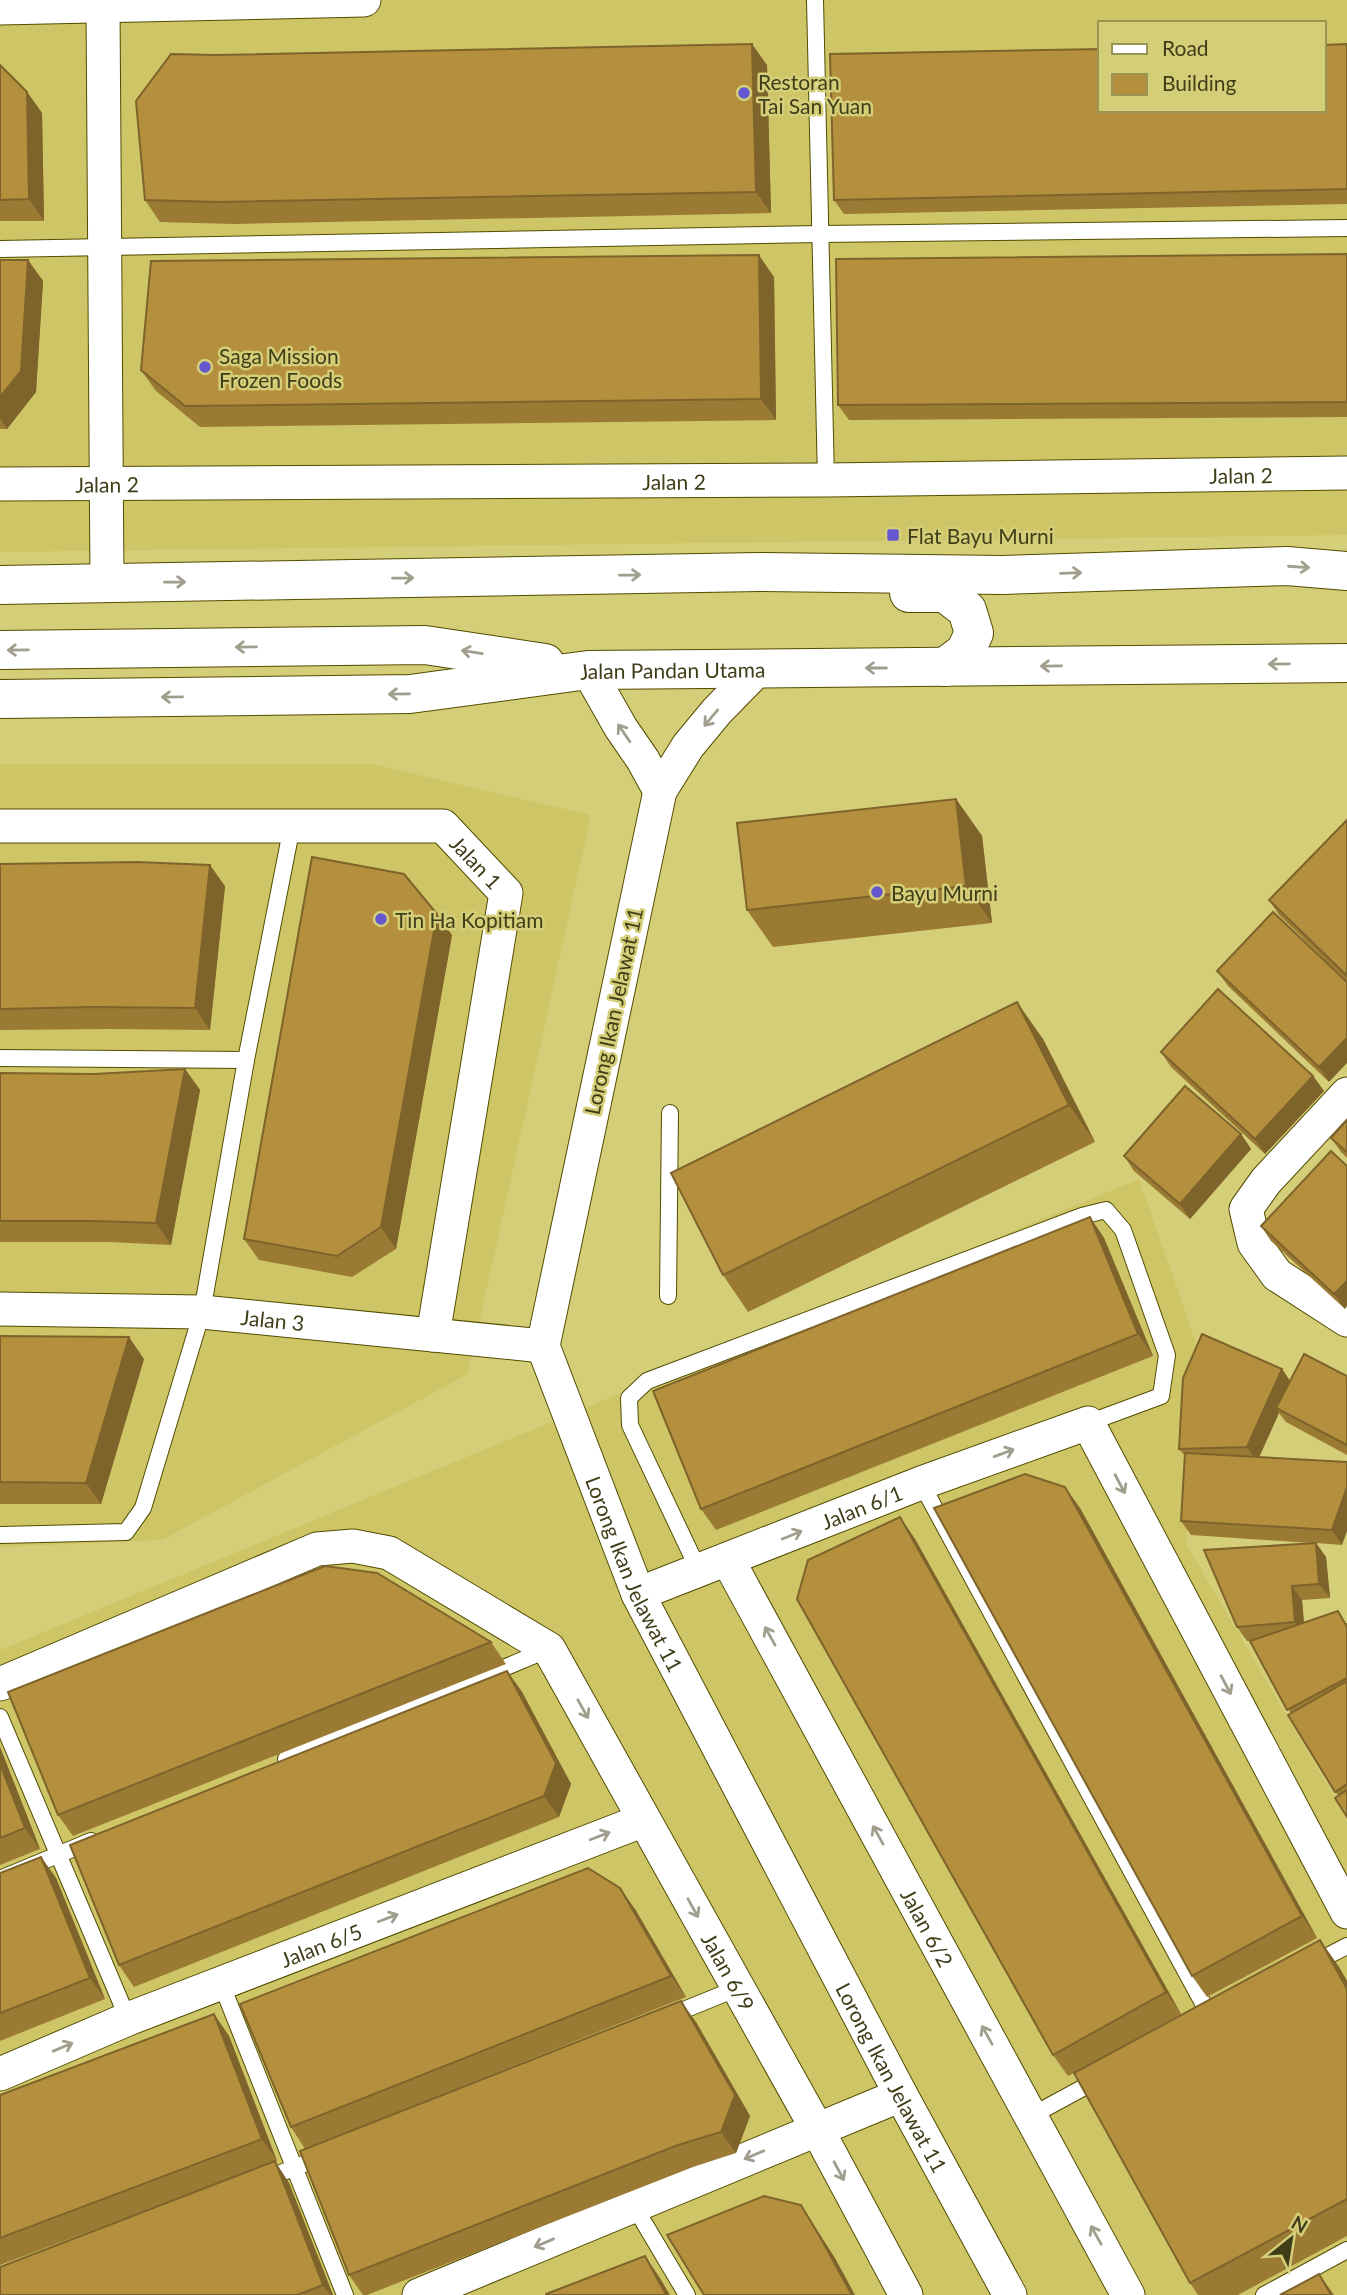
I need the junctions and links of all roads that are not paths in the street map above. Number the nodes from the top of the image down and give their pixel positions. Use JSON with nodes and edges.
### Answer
{"nodes":[{"id":1,"x":364,"y":0,"type":"edge"},
{"id":2,"x":815,"y":0,"type":"edge"},
{"id":3,"x":103,"y":7,"type":"junction"},
{"id":4,"x":0,"y":8,"type":"edge"},
{"id":5,"x":1347,"y":228,"type":"edge"},
{"id":6,"x":820,"y":234,"type":"junction"},
{"id":7,"x":104,"y":247,"type":"junction"},
{"id":8,"x":0,"y":249,"type":"edge"},
{"id":9,"x":1347,"y":473,"type":"edge"},
{"id":10,"x":826,"y":480,"type":"junction"},
{"id":11,"x":106,"y":483,"type":"junction"},
{"id":12,"x":0,"y":484,"type":"edge"},
{"id":13,"x":1347,"y":571,"type":"edge"},
{"id":14,"x":760,"y":572,"type":"junction"},
{"id":15,"x":107,"y":583,"type":"junction"},
{"id":16,"x":0,"y":585,"type":"edge"},
{"id":17,"x":0,"y":650,"type":"edge"},
{"id":18,"x":1347,"y":663,"type":"edge"},
{"id":19,"x":945,"y":667,"type":"junction"},
{"id":20,"x":758,"y":669,"type":"junction"},
{"id":21,"x":588,"y":670,"type":"junction"},
{"id":22,"x":0,"y":699,"type":"edge"},
{"id":23,"x":660,"y":791,"type":"junction"},
{"id":24,"x":0,"y":826,"type":"edge"},
{"id":25,"x":292,"y":826,"type":"junction"},
{"id":26,"x":0,"y":1058,"type":"edge"},
{"id":27,"x":246,"y":1060,"type":"junction"},
{"id":28,"x":1347,"y":1094,"type":"edge"},
{"id":29,"x":670,"y":1113,"type":"dead end"},
{"id":30,"x":668,"y":1296,"type":"dead end"},
{"id":31,"x":0,"y":1309,"type":"edge"},
{"id":32,"x":202,"y":1312,"type":"junction"},
{"id":33,"x":1347,"y":1320,"type":"edge"},
{"id":34,"x":433,"y":1335,"type":"junction"},
{"id":35,"x":543,"y":1346,"type":"junction"},
{"id":36,"x":1088,"y":1423,"type":"junction"},
{"id":37,"x":921,"y":1483,"type":"junction"},
{"id":38,"x":0,"y":1535,"type":"edge"},
{"id":39,"x":714,"y":1565,"type":"junction"},
{"id":40,"x":638,"y":1594,"type":"junction"},
{"id":41,"x":550,"y":1649,"type":"junction"},
{"id":42,"x":0,"y":1684,"type":"edge"},
{"id":43,"x":0,"y":1717,"type":"edge"},
{"id":44,"x":272,"y":1765,"type":"edge"},
{"id":45,"x":644,"y":1819,"type":"junction"},
{"id":46,"x":108,"y":1833,"type":"edge"},
{"id":47,"x":58,"y":1854,"type":"junction"},
{"id":48,"x":0,"y":1879,"type":"edge"},
{"id":49,"x":1347,"y":1912,"type":"edge"},
{"id":50,"x":1347,"y":1946,"type":"edge"},
{"id":51,"x":1298,"y":1972,"type":"edge"},
{"id":52,"x":220,"y":1983,"type":"junction"},
{"id":53,"x":738,"y":1988,"type":"junction"},
{"id":54,"x":1211,"y":2018,"type":"edge"},
{"id":55,"x":128,"y":2019,"type":"junction"},
{"id":56,"x":649,"y":2024,"type":"edge"},
{"id":57,"x":1115,"y":2070,"type":"edge"},
{"id":58,"x":0,"y":2074,"type":"edge"},
{"id":59,"x":901,"y":2095,"type":"junction"},
{"id":60,"x":1031,"y":2116,"type":"junction"},
{"id":61,"x":817,"y":2129,"type":"junction"},
{"id":62,"x":332,"y":2152,"type":"edge"},
{"id":63,"x":294,"y":2168,"type":"junction"},
{"id":64,"x":243,"y":2188,"type":"edge"},
{"id":65,"x":634,"y":2206,"type":"junction"},
{"id":66,"x":1345,"y":2257,"type":"edge"},
{"id":67,"x":474,"y":2285,"type":"edge"},
{"id":68,"x":345,"y":2295,"type":"edge"},
{"id":69,"x":419,"y":2295,"type":"edge"},
{"id":70,"x":687,"y":2295,"type":"edge"},
{"id":71,"x":906,"y":2295,"type":"edge"},
{"id":72,"x":1010,"y":2295,"type":"edge"},
{"id":73,"x":1128,"y":2295,"type":"edge"},
{"id":74,"x":1264,"y":2295,"type":"edge"}],
"edges":[{"from":1,"to":3,"type":"street"},
{"from":2,"to":6,"type":"lane"},
{"from":3,"to":4,"type":"street"},
{"from":3,"to":7,"type":"street"},
{"from":5,"to":6,"type":"lane"},
{"from":6,"to":7,"type":"lane"},
{"from":6,"to":10,"type":"lane"},
{"from":7,"to":8,"type":"lane"},
{"from":7,"to":11,"type":"street"},
{"from":9,"to":10,"type":"street","name":"Jalan 2"},
{"from":10,"to":11,"type":"street","name":"Jalan 2"},
{"from":11,"to":12,"type":"street","name":"Jalan 2"},
{"from":11,"to":15,"type":"street"},
{"from":14,"to":13,"type":"main road","one_way":true},
{"from":15,"to":14,"type":"main road","one_way":true},
{"from":14,"to":19,"type":"main road"},
{"from":15,"to":16,"type":"main road"},
{"from":21,"to":17,"type":"main road","one_way":true},
{"from":18,"to":19,"type":"main road","name":"Jalan Pandan Utama","one_way":true},
{"from":19,"to":20,"type":"main road","name":"Jalan Pandan Utama","one_way":true},
{"from":20,"to":21,"type":"main road","name":"Jalan Pandan Utama"},
{"from":20,"to":23,"type":"street","name":"Lorong Ikan Jelawat 11","one_way":true},
{"from":21,"to":22,"type":"main road","name":"Jalan Pandan Utama","one_way":true},
{"from":23,"to":21,"type":"street","one_way":true},
{"from":23,"to":35,"type":"street","name":"Lorong Ikan Jelawat 11"},
{"from":24,"to":25,"type":"street","name":"Jalan 1"},
{"from":25,"to":27,"type":"lane"},
{"from":25,"to":34,"type":"street","name":"Jalan 1"},
{"from":26,"to":27,"type":"lane"},
{"from":27,"to":32,"type":"lane"},
{"from":28,"to":33,"type":"street"},
{"from":29,"to":30,"type":"lane"},
{"from":31,"to":32,"type":"street","name":"Jalan 3"},
{"from":32,"to":34,"type":"street","name":"Jalan 3"},
{"from":32,"to":38,"type":"lane"},
{"from":34,"to":35,"type":"street","name":"Jalan 3"},
{"from":35,"to":40,"type":"street","name":"Lorong Ikan Jelawat 11"},
{"from":37,"to":36,"type":"street","name":"Jalan 6/1","one_way":true},
{"from":36,"to":39,"type":"lane"},
{"from":36,"to":49,"type":"street","one_way":true},
{"from":39,"to":37,"type":"street","name":"Jalan 6/1","one_way":true},
{"from":37,"to":54,"type":"lane"},
{"from":39,"to":40,"type":"street","name":"Jalan 6/1"},
{"from":60,"to":39,"type":"street","name":"Jalan 6/2","one_way":true},
{"from":40,"to":59,"type":"street","name":"Lorong Ikan Jelawat 11"},
{"from":41,"to":42,"type":"street"},
{"from":41,"to":44,"type":"lane"},
{"from":41,"to":45,"type":"street","name":"Jalan 6/9","one_way":true},
{"from":43,"to":47,"type":"lane"},
{"from":52,"to":45,"type":"street","name":"Jalan 6/5","one_way":true},
{"from":45,"to":53,"type":"street","name":"Jalan 6/9","one_way":true},
{"from":46,"to":47,"type":"lane"},
{"from":47,"to":48,"type":"lane"},
{"from":47,"to":55,"type":"lane"},
{"from":50,"to":51,"type":"lane"},
{"from":52,"to":55,"type":"street","name":"Jalan 6/5"},
{"from":52,"to":63,"type":"lane"},
{"from":53,"to":56,"type":"lane"},
{"from":53,"to":61,"type":"street","name":"Jalan 6/9"},
{"from":58,"to":55,"type":"street","name":"Jalan 6/5","one_way":true},
{"from":57,"to":60,"type":"lane"},
{"from":59,"to":61,"type":"street"},
{"from":59,"to":72,"type":"street","name":"Lorong Ikan Jelawat 11"},
{"from":73,"to":60,"type":"street","name":"Jalan 6/2","one_way":true},
{"from":61,"to":65,"type":"street","one_way":true},
{"from":61,"to":71,"type":"street","name":"Jalan 6/9","one_way":true},
{"from":62,"to":63,"type":"lane"},
{"from":63,"to":64,"type":"lane"},
{"from":63,"to":68,"type":"lane"},
{"from":65,"to":67,"type":"street","one_way":true},
{"from":65,"to":70,"type":"lane"},
{"from":66,"to":74,"type":"lane"},
{"from":67,"to":69,"type":"street"}]}
